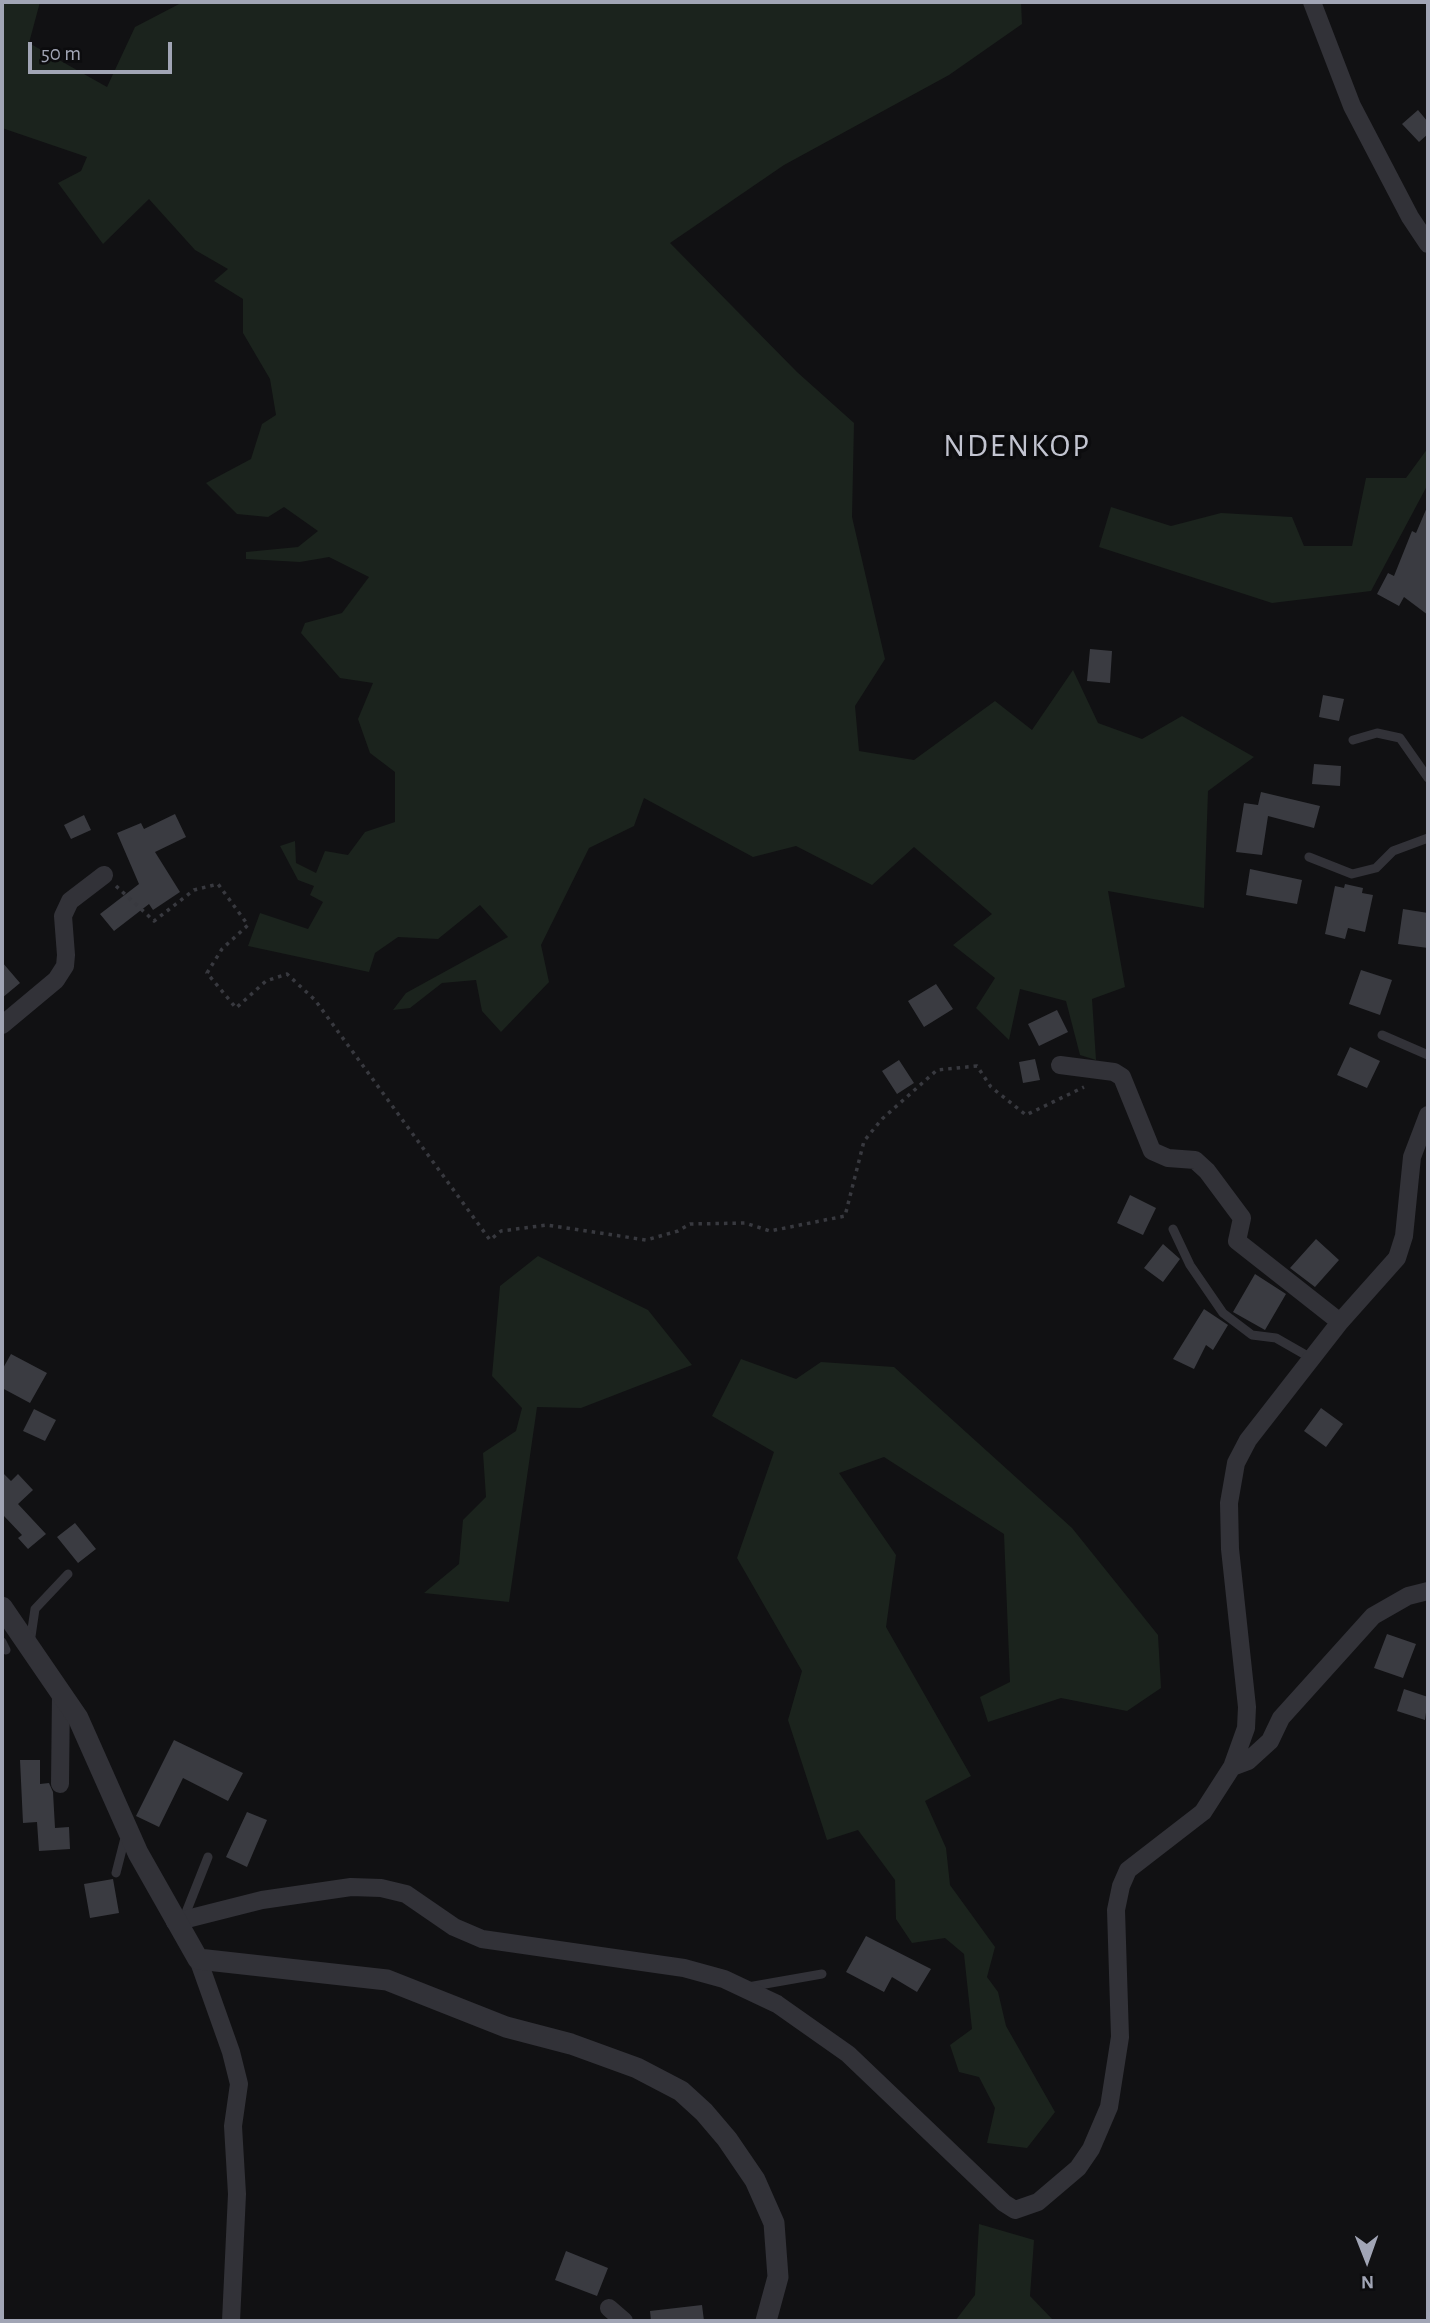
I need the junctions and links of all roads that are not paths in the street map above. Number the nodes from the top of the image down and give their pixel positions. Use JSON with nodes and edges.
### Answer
{"nodes":[{"id":1,"x":1312,"y":2,"type":"edge"},
{"id":2,"x":1428,"y":244,"type":"edge"},
{"id":3,"x":1353,"y":740,"type":"dead end"},
{"id":4,"x":1428,"y":778,"type":"edge"},
{"id":5,"x":1428,"y":838,"type":"edge"},
{"id":6,"x":1309,"y":858,"type":"dead end"},
{"id":7,"x":104,"y":875,"type":"road end"},
{"id":8,"x":2,"y":1025,"type":"edge"},
{"id":9,"x":1382,"y":1035,"type":"dead end"},
{"id":10,"x":1428,"y":1055,"type":"edge"},
{"id":11,"x":1060,"y":1065,"type":"dead end"},
{"id":12,"x":1428,"y":1115,"type":"edge"},
{"id":13,"x":1173,"y":1229,"type":"dead end"},
{"id":14,"x":1340,"y":1322,"type":"junction"},
{"id":15,"x":1311,"y":1358,"type":"junction"},
{"id":16,"x":68,"y":1574,"type":"dead end"},
{"id":17,"x":1428,"y":1591,"type":"edge"},
{"id":18,"x":2,"y":1607,"type":"edge"},
{"id":19,"x":30,"y":1645,"type":"junction"},
{"id":20,"x":61,"y":1693,"type":"junction"},
{"id":21,"x":1232,"y":1768,"type":"junction"},
{"id":22,"x":60,"y":1784,"type":"dead end"},
{"id":23,"x":128,"y":1829,"type":"junction"},
{"id":24,"x":208,"y":1857,"type":"dead end"},
{"id":25,"x":116,"y":1873,"type":"dead end"},
{"id":26,"x":179,"y":1921,"type":"junction"},
{"id":27,"x":198,"y":1959,"type":"junction"},
{"id":28,"x":822,"y":1974,"type":"dead end"},
{"id":29,"x":746,"y":1987,"type":"junction"},
{"id":30,"x":609,"y":2308,"type":"dead end"},
{"id":31,"x":231,"y":2321,"type":"edge"},
{"id":32,"x":624,"y":2321,"type":"edge"},
{"id":33,"x":766,"y":2321,"type":"edge"}],
"edges":[{"from":1,"to":2,"type":"street"},
{"from":3,"to":4,"type":"lane"},
{"from":5,"to":6,"type":"lane"},
{"from":7,"to":8,"type":"street"},
{"from":9,"to":10,"type":"lane"},
{"from":11,"to":14,"type":"street"},
{"from":12,"to":14,"type":"street"},
{"from":13,"to":15,"type":"lane"},
{"from":14,"to":15,"type":"street"},
{"from":15,"to":21,"type":"street"},
{"from":16,"to":19,"type":"lane"},
{"from":17,"to":21,"type":"street"},
{"from":18,"to":19,"type":"street"},
{"from":19,"to":20,"type":"street"},
{"from":20,"to":22,"type":"street"},
{"from":20,"to":23,"type":"street"},
{"from":21,"to":29,"type":"street"},
{"from":23,"to":25,"type":"lane"},
{"from":23,"to":26,"type":"street"},
{"from":24,"to":26,"type":"lane"},
{"from":26,"to":27,"type":"street"},
{"from":26,"to":29,"type":"street"},
{"from":27,"to":31,"type":"street"},
{"from":27,"to":33,"type":"street"},
{"from":28,"to":29,"type":"lane"},
{"from":30,"to":32,"type":"street"}]}
